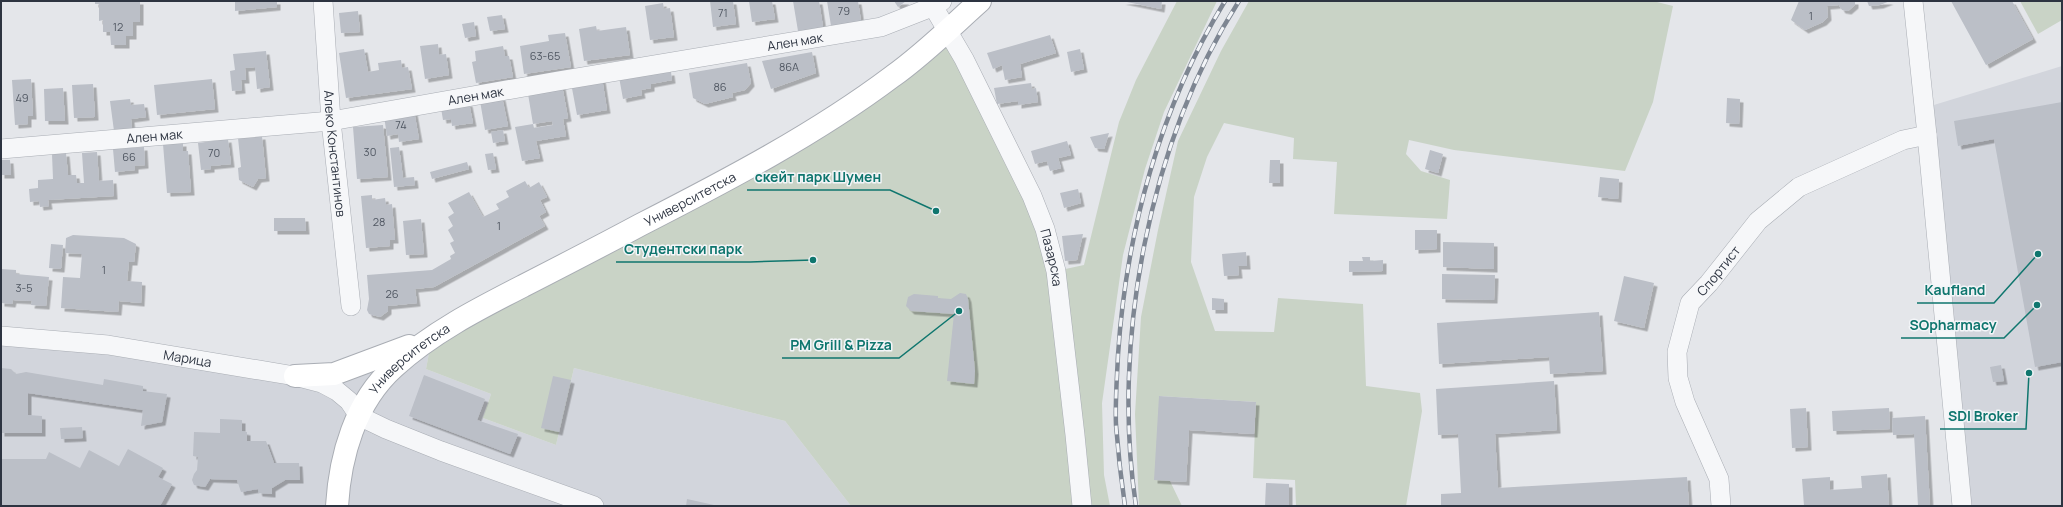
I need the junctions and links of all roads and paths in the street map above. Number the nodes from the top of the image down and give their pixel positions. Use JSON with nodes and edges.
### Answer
{"nodes":[{"id":1,"x":322,"y":1,"type":"edge"},
{"id":2,"x":980,"y":1,"type":"edge"},
{"id":3,"x":1913,"y":1,"type":"edge"},
{"id":4,"x":935,"y":3,"type":"edge"},
{"id":5,"x":947,"y":30,"type":"junction"},
{"id":6,"x":331,"y":121,"type":"junction"},
{"id":7,"x":1928,"y":135,"type":"junction"},
{"id":8,"x":1,"y":149,"type":"edge"},
{"id":9,"x":351,"y":306,"type":"dead end"},
{"id":10,"x":1,"y":336,"type":"edge"},
{"id":11,"x":432,"y":337,"type":"junction"},
{"id":12,"x":295,"y":376,"type":"junction"},
{"id":13,"x":359,"y":416,"type":"junction"},
{"id":14,"x":337,"y":506,"type":"edge"},
{"id":15,"x":594,"y":506,"type":"edge"},
{"id":16,"x":1082,"y":506,"type":"edge"},
{"id":17,"x":1721,"y":506,"type":"edge"},
{"id":18,"x":1962,"y":506,"type":"edge"}],
"edges":[{"from":1,"to":6,"type":"street","name":"Алеко Константинов"},
{"from":2,"to":5,"type":"street","name":"Университетска"},
{"from":3,"to":7,"type":"street"},
{"from":4,"to":5,"type":"street","name":"Пазарска"},
{"from":4,"to":6,"type":"street","name":"Ален мак"},
{"from":5,"to":11,"type":"street","name":"Университетска"},
{"from":5,"to":16,"type":"street","name":"Пазарска"},
{"from":6,"to":8,"type":"street","name":"Ален мак"},
{"from":6,"to":9,"type":"street","name":"Алеко Константинов"},
{"from":7,"to":17,"type":"street","name":"Спортист"},
{"from":7,"to":18,"type":"street"},
{"from":10,"to":12,"type":"street","name":"Марица"},
{"from":11,"to":12,"type":"street"},
{"from":11,"to":13,"type":"street","name":"Университетска"},
{"from":12,"to":13,"type":"street","name":"Марица"},
{"from":13,"to":14,"type":"street"},
{"from":13,"to":15,"type":"street"}]}
